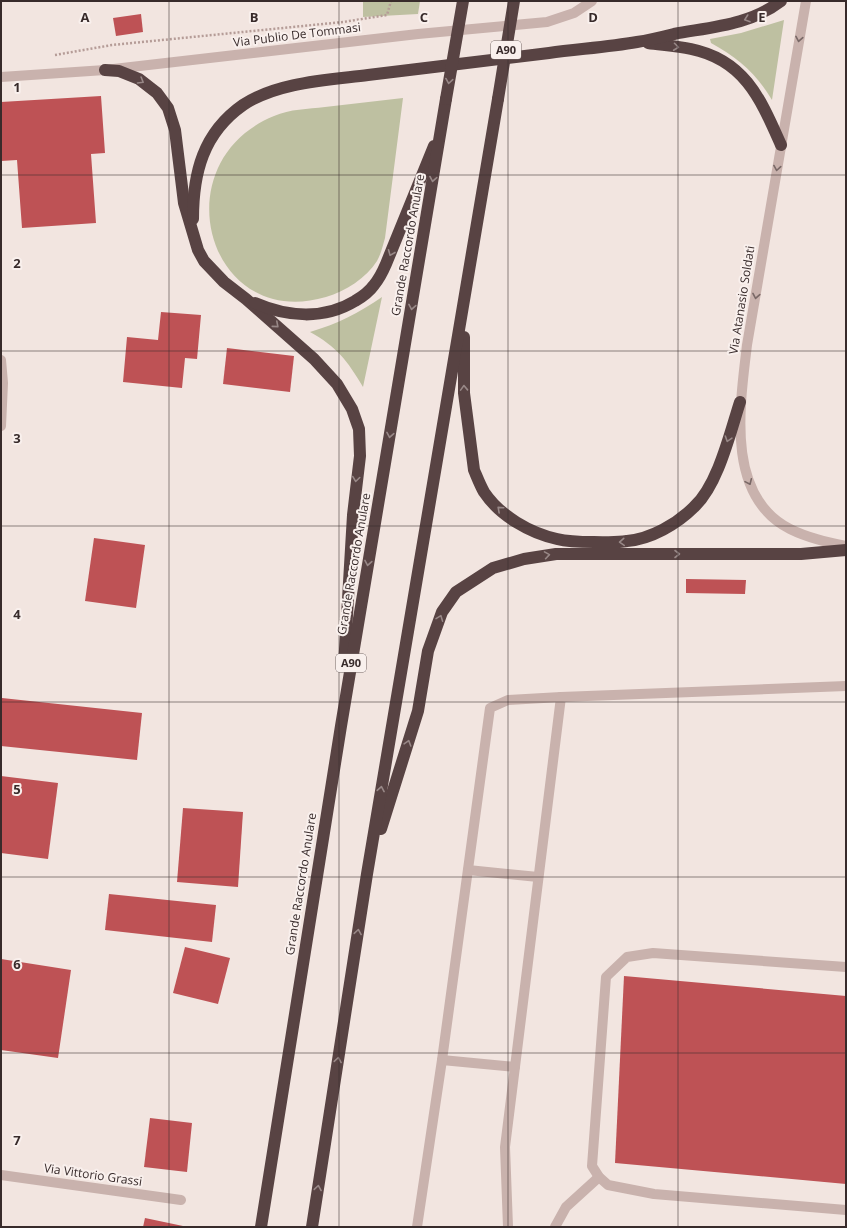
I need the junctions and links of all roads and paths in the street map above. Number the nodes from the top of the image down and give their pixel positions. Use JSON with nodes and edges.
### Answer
{"nodes":[{"id":1,"x":391,"y":1,"type":"edge"},
{"id":2,"x":463,"y":1,"type":"edge"},
{"id":3,"x":514,"y":1,"type":"edge"},
{"id":4,"x":592,"y":1,"type":"edge"},
{"id":5,"x":781,"y":1,"type":"edge"},
{"id":6,"x":806,"y":1,"type":"edge"},
{"id":7,"x":637,"y":42,"type":"junction"},
{"id":8,"x":55,"y":55,"type":"dead end"},
{"id":9,"x":105,"y":70,"type":"junction"},
{"id":10,"x":1,"y":77,"type":"edge"},
{"id":11,"x":442,"y":126,"type":"junction"},
{"id":12,"x":781,"y":145,"type":"junction"},
{"id":13,"x":194,"y":234,"type":"junction"},
{"id":14,"x":471,"y":258,"type":"junction"},
{"id":15,"x":246,"y":299,"type":"junction"},
{"id":16,"x":1,"y":360,"type":"edge"},
{"id":17,"x":740,"y":402,"type":"junction"},
{"id":18,"x":1,"y":426,"type":"edge"},
{"id":19,"x":846,"y":546,"type":"edge"},
{"id":20,"x":846,"y":550,"type":"edge"},
{"id":21,"x":846,"y":686,"type":"edge"},
{"id":22,"x":561,"y":697,"type":"junction"},
{"id":23,"x":340,"y":726,"type":"junction"},
{"id":24,"x":468,"y":870,"type":"junction"},
{"id":25,"x":367,"y":874,"type":"junction"},
{"id":26,"x":538,"y":877,"type":"junction"},
{"id":27,"x":846,"y":967,"type":"edge"},
{"id":28,"x":442,"y":1060,"type":"junction"},
{"id":29,"x":515,"y":1067,"type":"junction"},
{"id":30,"x":1,"y":1175,"type":"edge"},
{"id":31,"x":598,"y":1177,"type":"junction"},
{"id":32,"x":181,"y":1200,"type":"dead end"},
{"id":33,"x":846,"y":1210,"type":"edge"},
{"id":34,"x":261,"y":1227,"type":"edge"},
{"id":35,"x":312,"y":1227,"type":"edge"},
{"id":36,"x":417,"y":1227,"type":"edge"},
{"id":37,"x":508,"y":1227,"type":"edge"},
{"id":38,"x":555,"y":1227,"type":"edge"}],
"edges":[{"from":1,"to":8,"type":"path"},
{"from":2,"to":11,"type":"highway","name":"Grande Raccordo Anulare","number":"A90","one_way":true,"bridge":true},
{"from":3,"to":14,"type":"highway","number":"A90","bridge":true},
{"from":4,"to":9,"type":"street","name":"Via Publio De Tommasi"},
{"from":5,"to":7,"type":"highway","one_way":true},
{"from":6,"to":12,"type":"street","name":"Via Atanasio Soldati","one_way":true},
{"from":7,"to":12,"type":"highway","one_way":true},
{"from":7,"to":13,"type":"highway"},
{"from":9,"to":10,"type":"street","name":"Via Publio De Tommasi"},
{"from":9,"to":13,"type":"highway","one_way":true},
{"from":11,"to":15,"type":"highway","one_way":true},
{"from":11,"to":23,"type":"highway","name":"Grande Raccordo Anulare","number":"A90","one_way":true},
{"from":12,"to":17,"type":"street","name":"Via Atanasio Soldati","one_way":true},
{"from":13,"to":15,"type":"highway"},
{"from":17,"to":14,"type":"highway","one_way":true},
{"from":25,"to":14,"type":"highway","number":"A90","one_way":true},
{"from":15,"to":23,"type":"highway","one_way":true},
{"from":16,"to":18,"type":"street"},
{"from":17,"to":19,"type":"street","name":"Via Atanasio Soldati","one_way":true},
{"from":25,"to":20,"type":"highway","one_way":true},
{"from":21,"to":22,"type":"street"},
{"from":22,"to":24,"type":"street"},
{"from":22,"to":26,"type":"street"},
{"from":23,"to":34,"type":"highway","name":"Grande Raccordo Anulare","number":"A90"},
{"from":24,"to":26,"type":"street"},
{"from":24,"to":28,"type":"street"},
{"from":35,"to":25,"type":"highway","number":"A90","one_way":true},
{"from":26,"to":29,"type":"street"},
{"from":27,"to":31,"type":"street"},
{"from":28,"to":29,"type":"street"},
{"from":28,"to":36,"type":"street"},
{"from":29,"to":37,"type":"street"},
{"from":30,"to":32,"type":"street","name":"Via Vittorio Grassi"},
{"from":31,"to":33,"type":"street"},
{"from":31,"to":38,"type":"street"}]}
